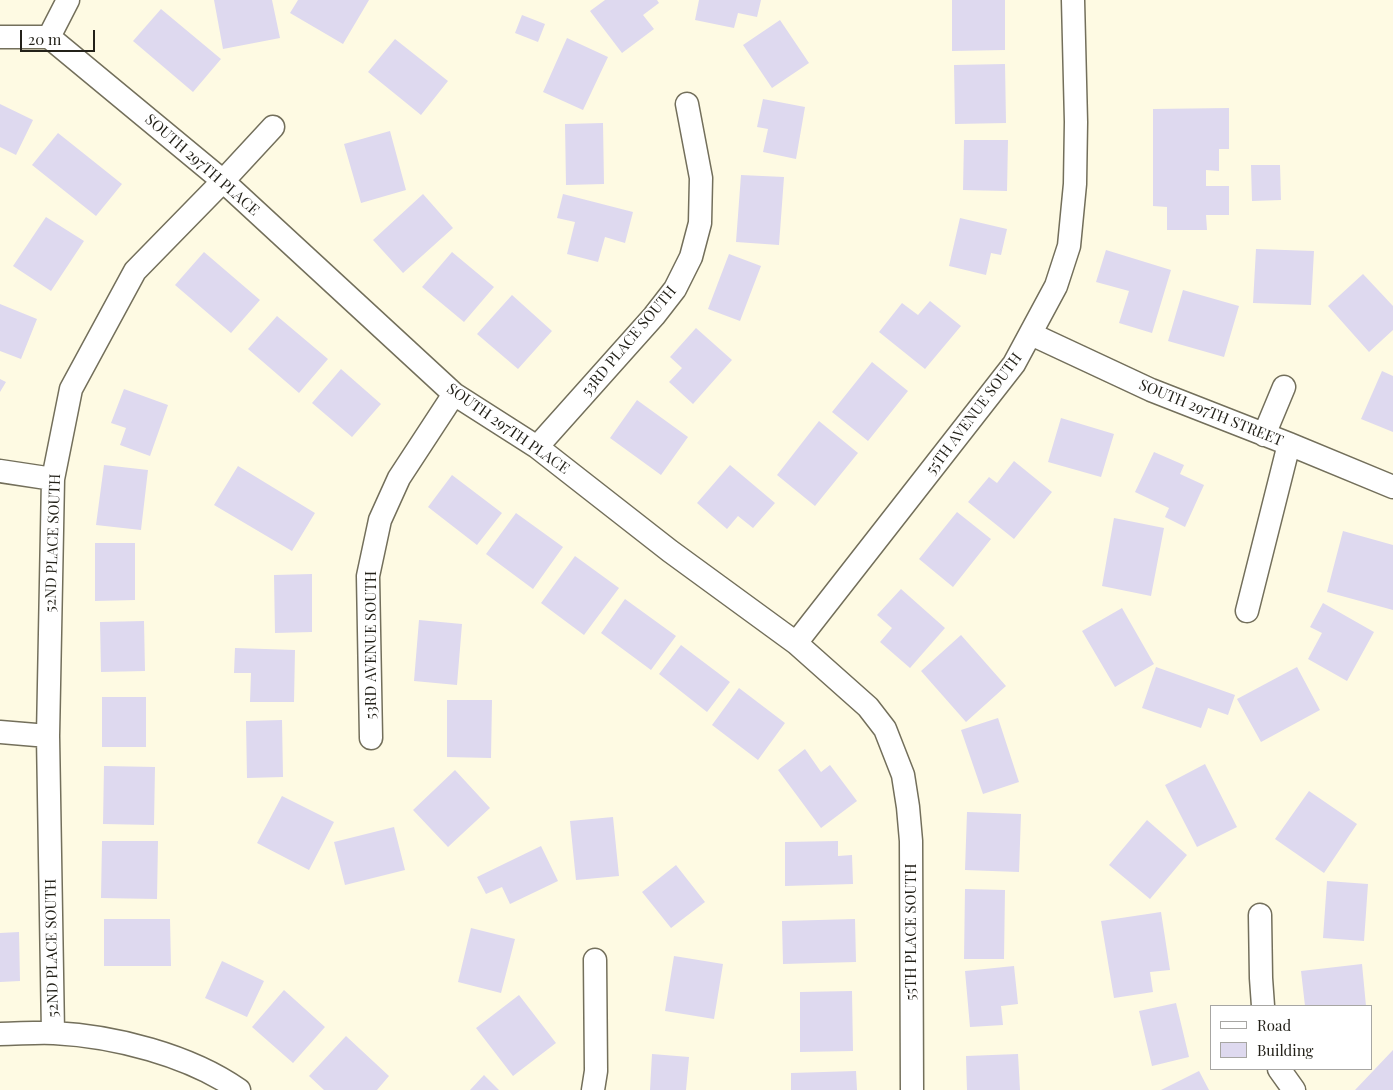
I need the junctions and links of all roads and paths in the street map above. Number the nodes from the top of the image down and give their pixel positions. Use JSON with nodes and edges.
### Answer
{"nodes":[{"id":1,"x":68,"y":0,"type":"edge"},
{"id":2,"x":1073,"y":0,"type":"edge"},
{"id":3,"x":0,"y":37,"type":"edge"},
{"id":4,"x":49,"y":37,"type":"junction"},
{"id":5,"x":687,"y":104,"type":"dead end"},
{"id":6,"x":273,"y":127,"type":"dead end"},
{"id":7,"x":223,"y":181,"type":"junction"},
{"id":8,"x":1032,"y":334,"type":"junction"},
{"id":9,"x":1284,"y":386,"type":"dead end"},
{"id":10,"x":454,"y":394,"type":"junction"},
{"id":11,"x":1264,"y":435,"type":"junction"},
{"id":12,"x":1288,"y":444,"type":"junction"},
{"id":13,"x":538,"y":447,"type":"junction"},
{"id":14,"x":0,"y":472,"type":"edge"},
{"id":15,"x":54,"y":479,"type":"junction"},
{"id":16,"x":1393,"y":487,"type":"edge"},
{"id":17,"x":1247,"y":610,"type":"dead end"},
{"id":18,"x":796,"y":643,"type":"junction"},
{"id":19,"x":0,"y":732,"type":"edge"},
{"id":20,"x":48,"y":736,"type":"junction"},
{"id":21,"x":371,"y":738,"type":"dead end"},
{"id":22,"x":903,"y":775,"type":"joint"},
{"id":23,"x":1260,"y":915,"type":"dead end"},
{"id":24,"x":595,"y":960,"type":"dead end"},
{"id":25,"x":1264,"y":1005,"type":"edge"},
{"id":26,"x":54,"y":1033,"type":"junction"},
{"id":27,"x":0,"y":1034,"type":"edge"},
{"id":28,"x":1279,"y":1070,"type":"edge"},
{"id":29,"x":239,"y":1090,"type":"edge"},
{"id":30,"x":593,"y":1090,"type":"edge"},
{"id":31,"x":912,"y":1090,"type":"edge"},
{"id":32,"x":1294,"y":1090,"type":"edge"}],
"edges":[{"from":1,"to":4,"type":"street"},
{"from":2,"to":8,"type":"street","name":"55TH AVENUE SOUTH"},
{"from":3,"to":4,"type":"street"},
{"from":4,"to":7,"type":"street","name":"SOUTH 297TH PLACE"},
{"from":5,"to":13,"type":"street","name":"53RD PLACE SOUTH"},
{"from":6,"to":7,"type":"street","name":"52ND PLACE SOUTH"},
{"from":7,"to":10,"type":"street","name":"SOUTH 297TH PLACE"},
{"from":7,"to":15,"type":"street","name":"52ND PLACE SOUTH"},
{"from":8,"to":11,"type":"street","name":"SOUTH 297TH STREET"},
{"from":8,"to":18,"type":"street","name":"55TH AVENUE SOUTH"},
{"from":9,"to":11,"type":"street"},
{"from":10,"to":13,"type":"street","name":"SOUTH 297TH PLACE"},
{"from":10,"to":21,"type":"street","name":"53RD AVENUE SOUTH"},
{"from":11,"to":12,"type":"street","name":"SOUTH 297TH STREET"},
{"from":12,"to":16,"type":"street","name":"SOUTH 297TH STREET"},
{"from":12,"to":17,"type":"street"},
{"from":13,"to":18,"type":"street","name":"SOUTH 297TH PLACE"},
{"from":14,"to":15,"type":"street"},
{"from":15,"to":20,"type":"street","name":"52ND PLACE SOUTH"},
{"from":18,"to":22,"type":"street","name":"SOUTH 297TH PLACE"},
{"from":19,"to":20,"type":"street"},
{"from":20,"to":26,"type":"street","name":"52ND PLACE SOUTH"},
{"from":22,"to":31,"type":"street","name":"55TH PLACE SOUTH"},
{"from":23,"to":25,"type":"street"},
{"from":24,"to":30,"type":"street"},
{"from":26,"to":27,"type":"street"},
{"from":26,"to":29,"type":"street"},
{"from":28,"to":32,"type":"street"}]}
